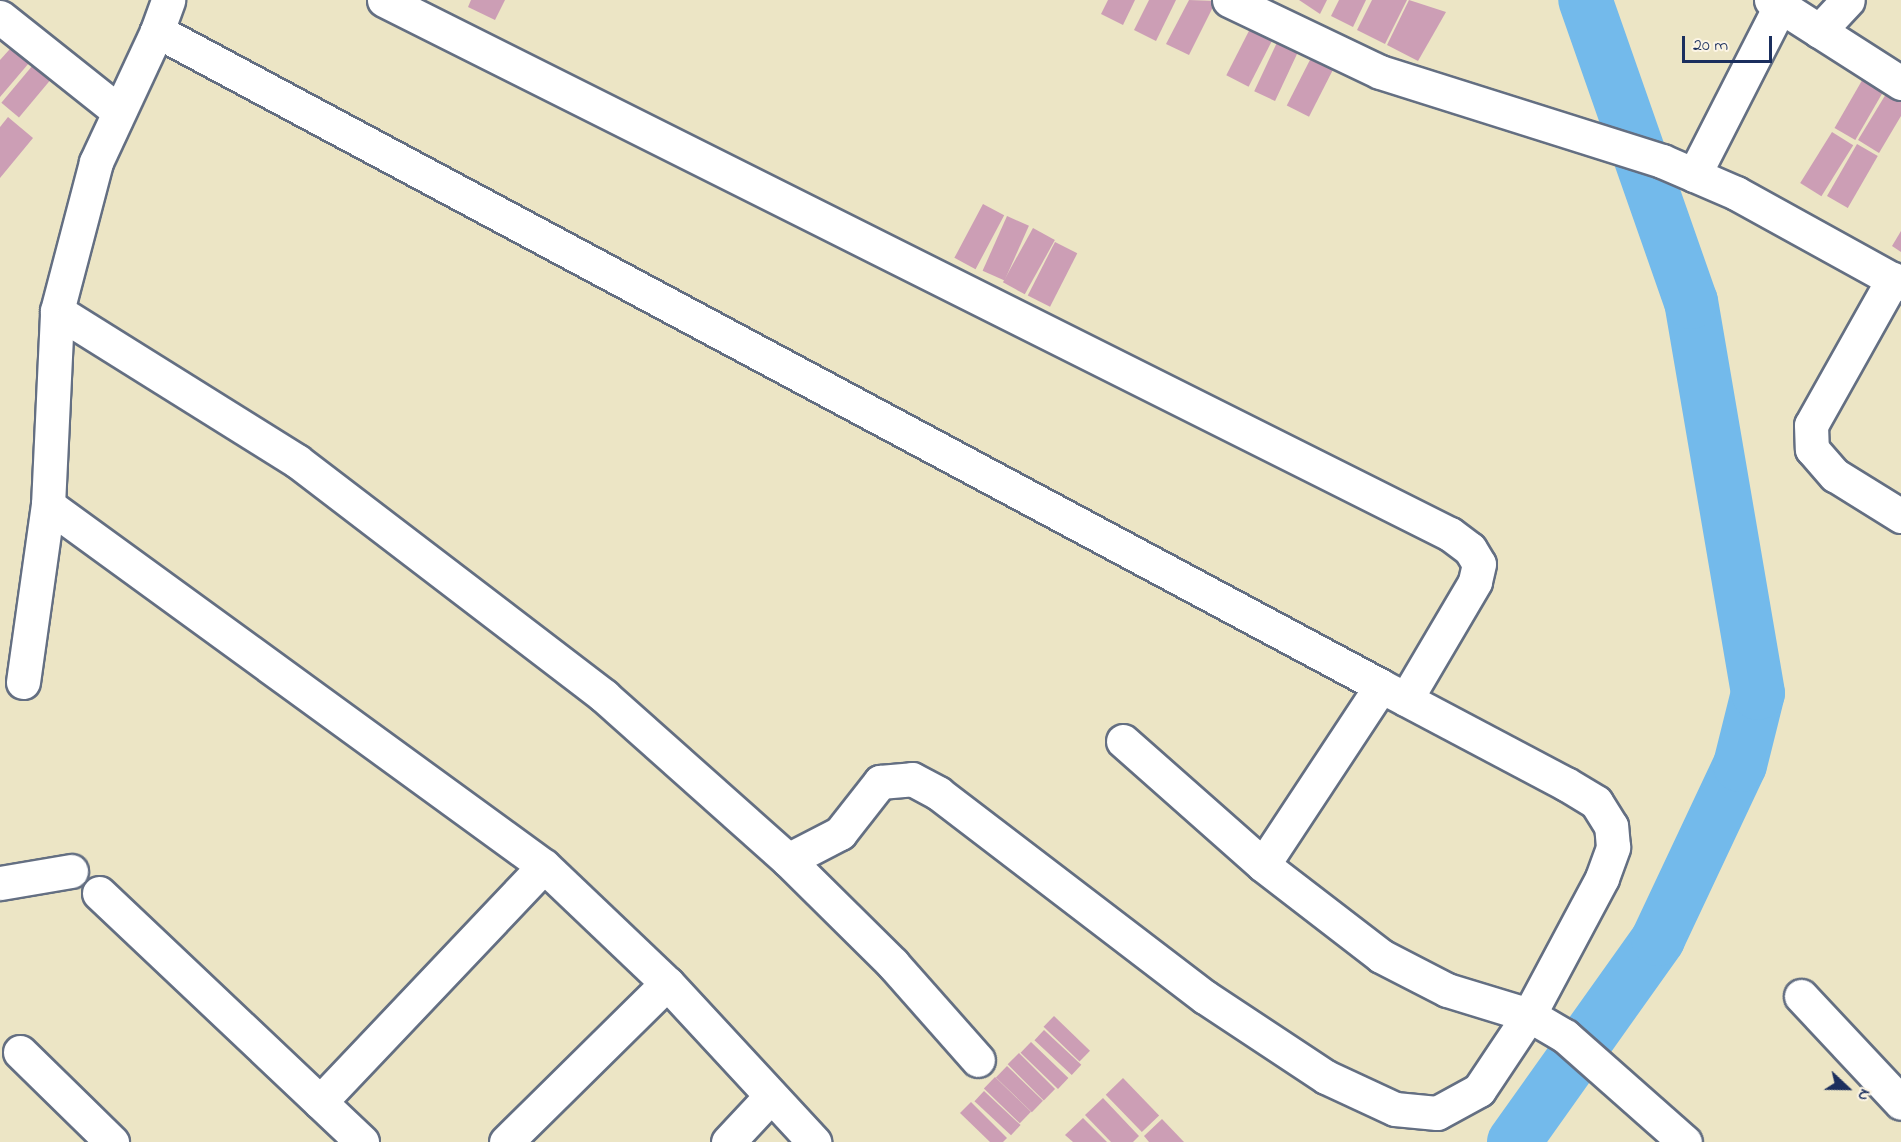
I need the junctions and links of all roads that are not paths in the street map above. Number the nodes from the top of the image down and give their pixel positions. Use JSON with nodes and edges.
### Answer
{"nodes":[{"id":1,"x":168,"y":0,"type":"edge"},
{"id":2,"x":384,"y":0,"type":"edge"},
{"id":3,"x":1230,"y":0,"type":"edge"},
{"id":4,"x":1848,"y":0,"type":"edge"},
{"id":5,"x":1776,"y":3,"type":"edge"},
{"id":6,"x":0,"y":17,"type":"edge"},
{"id":7,"x":157,"y":31,"type":"junction"},
{"id":8,"x":1819,"y":31,"type":"junction"},
{"id":9,"x":1901,"y":83,"type":"edge"},
{"id":10,"x":117,"y":110,"type":"junction"},
{"id":11,"x":1694,"y":175,"type":"junction"},
{"id":12,"x":1897,"y":281,"type":"edge"},
{"id":13,"x":57,"y":311,"type":"junction"},
{"id":14,"x":48,"y":506,"type":"junction"},
{"id":15,"x":1901,"y":516,"type":"edge"},
{"id":16,"x":23,"y":682,"type":"dead end"},
{"id":17,"x":1394,"y":692,"type":"junction"},
{"id":18,"x":1123,"y":741,"type":"dead end"},
{"id":19,"x":788,"y":860,"type":"junction"},
{"id":20,"x":1263,"y":865,"type":"junction"},
{"id":21,"x":544,"y":866,"type":"junction"},
{"id":22,"x":71,"y":871,"type":"dead end"},
{"id":23,"x":0,"y":883,"type":"edge"},
{"id":24,"x":99,"y":893,"type":"dead end"},
{"id":25,"x":667,"y":983,"type":"junction"},
{"id":26,"x":1802,"y":996,"type":"dead end"},
{"id":27,"x":1529,"y":1015,"type":"junction"},
{"id":28,"x":20,"y":1052,"type":"dead end"},
{"id":29,"x":978,"y":1060,"type":"dead end"},
{"id":30,"x":770,"y":1097,"type":"junction"},
{"id":31,"x":320,"y":1102,"type":"junction"},
{"id":32,"x":1901,"y":1103,"type":"edge"},
{"id":33,"x":112,"y":1142,"type":"edge"},
{"id":34,"x":362,"y":1142,"type":"edge"},
{"id":35,"x":506,"y":1142,"type":"edge"},
{"id":36,"x":728,"y":1142,"type":"edge"},
{"id":37,"x":814,"y":1142,"type":"edge"},
{"id":38,"x":1685,"y":1142,"type":"edge"}],
"edges":[{"from":1,"to":7,"type":"street"},
{"from":2,"to":17,"type":"street"},
{"from":3,"to":11,"type":"street"},
{"from":4,"to":8,"type":"street"},
{"from":5,"to":8,"type":"street"},
{"from":5,"to":11,"type":"street"},
{"from":6,"to":10,"type":"street"},
{"from":7,"to":10,"type":"street"},
{"from":7,"to":17,"type":"street"},
{"from":8,"to":9,"type":"street"},
{"from":10,"to":13,"type":"street"},
{"from":11,"to":12,"type":"street"},
{"from":12,"to":15,"type":"street"},
{"from":13,"to":14,"type":"street"},
{"from":13,"to":19,"type":"street"},
{"from":14,"to":16,"type":"street"},
{"from":14,"to":21,"type":"street"},
{"from":17,"to":20,"type":"street"},
{"from":17,"to":27,"type":"street"},
{"from":18,"to":20,"type":"street"},
{"from":19,"to":27,"type":"street"},
{"from":19,"to":29,"type":"street"},
{"from":20,"to":27,"type":"street"},
{"from":21,"to":25,"type":"street"},
{"from":21,"to":31,"type":"street"},
{"from":22,"to":23,"type":"street"},
{"from":24,"to":31,"type":"street"},
{"from":25,"to":30,"type":"street"},
{"from":25,"to":35,"type":"street"},
{"from":26,"to":32,"type":"street"},
{"from":27,"to":38,"type":"street"},
{"from":28,"to":33,"type":"street"},
{"from":30,"to":36,"type":"street"},
{"from":30,"to":37,"type":"street"},
{"from":31,"to":34,"type":"street"}]}
